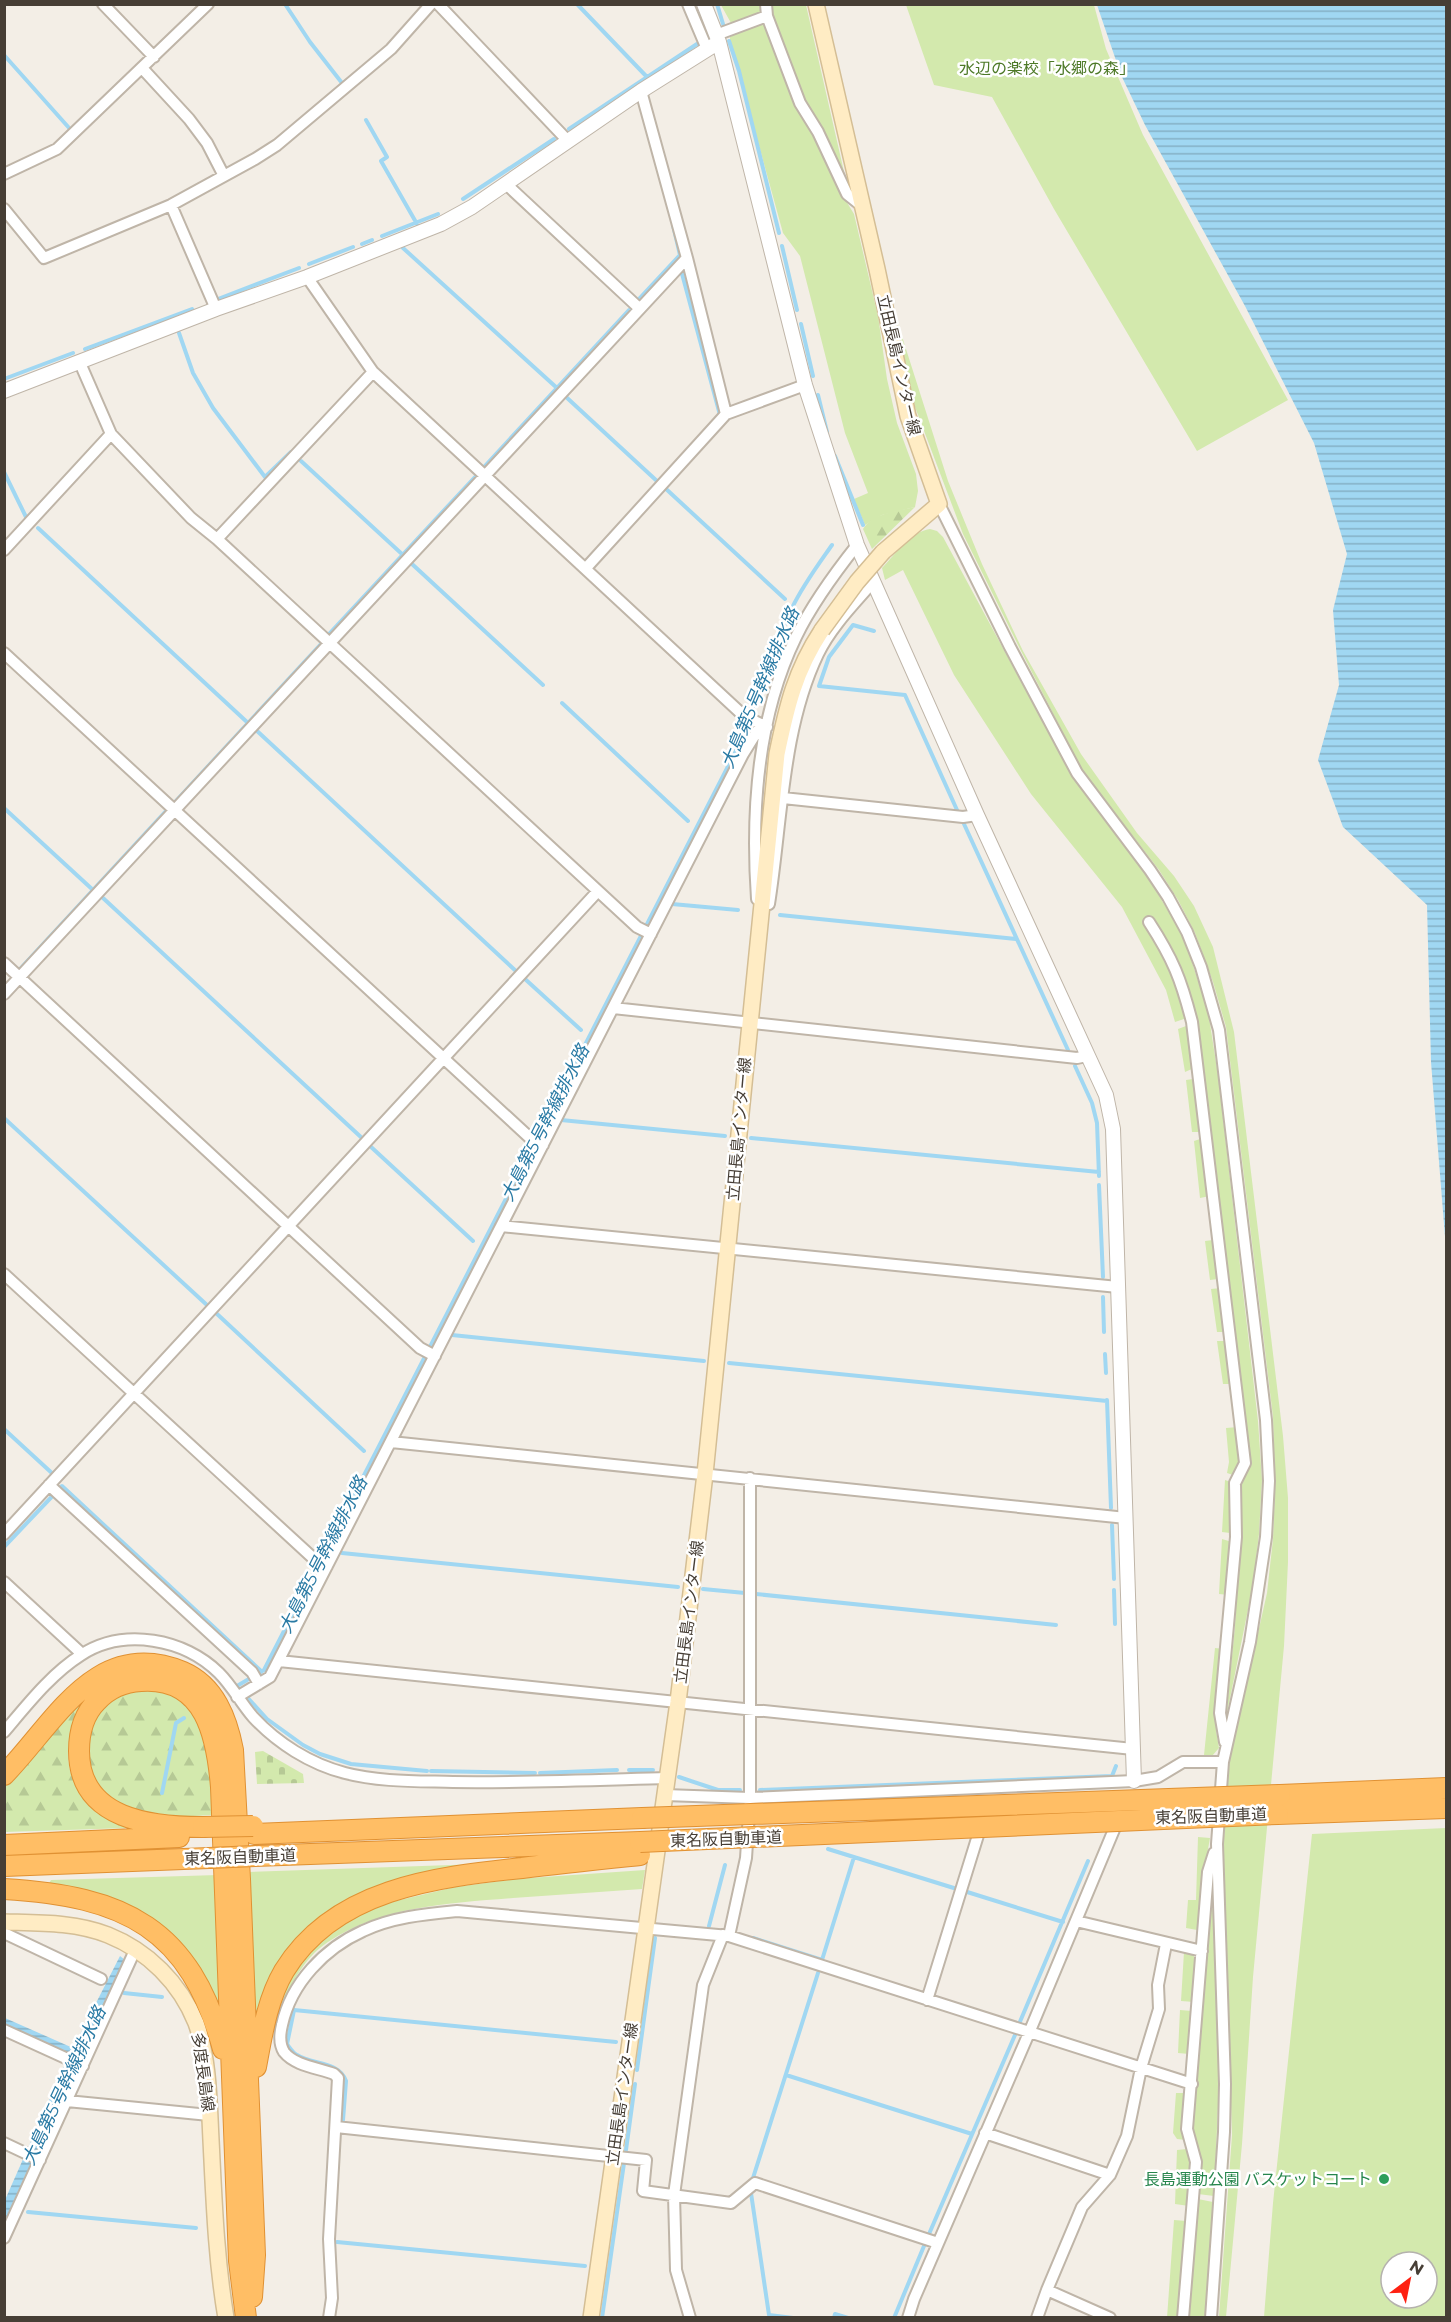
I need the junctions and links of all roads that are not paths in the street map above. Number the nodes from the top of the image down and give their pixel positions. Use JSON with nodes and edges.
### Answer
{"nodes":[{"id":1,"x":103,"y":4,"type":"edge"},
{"id":2,"x":208,"y":4,"type":"edge"},
{"id":3,"x":431,"y":4,"type":"edge"},
{"id":4,"x":438,"y":4,"type":"edge"},
{"id":5,"x":688,"y":4,"type":"edge"},
{"id":6,"x":704,"y":4,"type":"edge"},
{"id":7,"x":766,"y":4,"type":"edge"},
{"id":8,"x":816,"y":4,"type":"edge"},
{"id":9,"x":767,"y":16,"type":"junction"},
{"id":10,"x":714,"y":42,"type":"junction"},
{"id":11,"x":154,"y":57,"type":"junction"},
{"id":12,"x":142,"y":68,"type":"junction"},
{"id":13,"x":641,"y":91,"type":"junction"},
{"id":14,"x":568,"y":141,"type":"junction"},
{"id":15,"x":4,"y":174,"type":"edge"},
{"id":16,"x":224,"y":176,"type":"junction"},
{"id":17,"x":506,"y":184,"type":"junction"},
{"id":18,"x":171,"y":205,"type":"junction"},
{"id":19,"x":862,"y":206,"type":"junction"},
{"id":20,"x":4,"y":208,"type":"edge"},
{"id":21,"x":687,"y":258,"type":"junction"},
{"id":22,"x":307,"y":277,"type":"junction"},
{"id":23,"x":639,"y":308,"type":"junction"},
{"id":24,"x":216,"y":309,"type":"junction"},
{"id":25,"x":80,"y":363,"type":"junction"},
{"id":26,"x":373,"y":372,"type":"junction"},
{"id":27,"x":805,"y":385,"type":"junction"},
{"id":28,"x":4,"y":391,"type":"edge"},
{"id":29,"x":726,"y":414,"type":"junction"},
{"id":30,"x":111,"y":434,"type":"junction"},
{"id":31,"x":484,"y":476,"type":"junction"},
{"id":32,"x":939,"y":504,"type":"junction"},
{"id":33,"x":217,"y":539,"type":"junction"},
{"id":34,"x":857,"y":545,"type":"junction"},
{"id":35,"x":4,"y":550,"type":"edge"},
{"id":36,"x":586,"y":568,"type":"junction"},
{"id":37,"x":873,"y":582,"type":"junction"},
{"id":38,"x":329,"y":643,"type":"junction"},
{"id":39,"x":4,"y":653,"type":"edge"},
{"id":40,"x":761,"y":725,"type":"junction"},
{"id":41,"x":783,"y":798,"type":"junction"},
{"id":42,"x":174,"y":810,"type":"junction"},
{"id":43,"x":977,"y":815,"type":"junction"},
{"id":44,"x":598,"y":891,"type":"junction"},
{"id":45,"x":1149,"y":922,"type":"dead end"},
{"id":46,"x":759,"y":929,"type":"junction"},
{"id":47,"x":650,"y":933,"type":"junction"},
{"id":48,"x":4,"y":963,"type":"edge"},
{"id":49,"x":20,"y":977,"type":"junction"},
{"id":50,"x":4,"y":994,"type":"edge"},
{"id":51,"x":613,"y":1008,"type":"junction"},
{"id":52,"x":749,"y":1024,"type":"junction"},
{"id":53,"x":1087,"y":1056,"type":"junction"},
{"id":54,"x":444,"y":1059,"type":"junction"},
{"id":55,"x":542,"y":1145,"type":"junction"},
{"id":56,"x":289,"y":1226,"type":"junction"},
{"id":57,"x":501,"y":1226,"type":"junction"},
{"id":58,"x":727,"y":1249,"type":"junction"},
{"id":59,"x":4,"y":1274,"type":"edge"},
{"id":60,"x":1118,"y":1287,"type":"junction"},
{"id":61,"x":434,"y":1355,"type":"junction"},
{"id":62,"x":134,"y":1393,"type":"junction"},
{"id":63,"x":391,"y":1442,"type":"junction"},
{"id":64,"x":705,"y":1474,"type":"junction"},
{"id":65,"x":750,"y":1478,"type":"junction"},
{"id":66,"x":51,"y":1487,"type":"junction"},
{"id":67,"x":1126,"y":1518,"type":"junction"},
{"id":68,"x":4,"y":1534,"type":"edge"},
{"id":69,"x":326,"y":1565,"type":"junction"},
{"id":70,"x":4,"y":1582,"type":"edge"},
{"id":71,"x":82,"y":1654,"type":"junction"},
{"id":72,"x":279,"y":1661,"type":"junction"},
{"id":73,"x":256,"y":1679,"type":"junction"},
{"id":74,"x":237,"y":1697,"type":"junction"},
{"id":75,"x":678,"y":1702,"type":"junction"},
{"id":76,"x":752,"y":1709,"type":"junction"},
{"id":77,"x":4,"y":1732,"type":"edge"},
{"id":78,"x":1133,"y":1749,"type":"junction"},
{"id":79,"x":1226,"y":1749,"type":"junction"},
{"id":80,"x":1223,"y":1762,"type":"junction"},
{"id":81,"x":4,"y":1775,"type":"edge"},
{"id":82,"x":667,"y":1778,"type":"junction"},
{"id":83,"x":1134,"y":1781,"type":"junction"},
{"id":84,"x":993,"y":1787,"type":"junction"},
{"id":85,"x":1446,"y":1788,"type":"edge"},
{"id":86,"x":665,"y":1795,"type":"junction"},
{"id":87,"x":750,"y":1798,"type":"junction"},
{"id":88,"x":1446,"y":1808,"type":"edge"},
{"id":89,"x":205,"y":1831,"type":"junction"},
{"id":90,"x":1217,"y":1844,"type":"junction"},
{"id":91,"x":4,"y":1845,"type":"edge"},
{"id":92,"x":640,"y":1848,"type":"junction"},
{"id":93,"x":4,"y":1866,"type":"edge"},
{"id":94,"x":4,"y":1889,"type":"edge"},
{"id":95,"x":1076,"y":1921,"type":"junction"},
{"id":96,"x":4,"y":1922,"type":"edge"},
{"id":97,"x":645,"y":1928,"type":"junction"},
{"id":98,"x":4,"y":1933,"type":"edge"},
{"id":99,"x":726,"y":1936,"type":"junction"},
{"id":100,"x":1166,"y":1944,"type":"junction"},
{"id":101,"x":136,"y":1948,"type":"junction"},
{"id":102,"x":1202,"y":1952,"type":"junction"},
{"id":103,"x":101,"y":1979,"type":"dead end"},
{"id":104,"x":927,"y":2000,"type":"junction"},
{"id":105,"x":4,"y":2030,"type":"edge"},
{"id":106,"x":1029,"y":2033,"type":"junction"},
{"id":107,"x":82,"y":2066,"type":"junction"},
{"id":108,"x":1142,"y":2068,"type":"junction"},
{"id":109,"x":1192,"y":2084,"type":"junction"},
{"id":110,"x":67,"y":2101,"type":"junction"},
{"id":111,"x":241,"y":2104,"type":"junction"},
{"id":112,"x":209,"y":2115,"type":"junction"},
{"id":113,"x":336,"y":2127,"type":"junction"},
{"id":114,"x":985,"y":2133,"type":"junction"},
{"id":115,"x":4,"y":2143,"type":"edge"},
{"id":116,"x":614,"y":2155,"type":"junction"},
{"id":117,"x":39,"y":2159,"type":"junction"},
{"id":118,"x":1110,"y":2175,"type":"junction"},
{"id":119,"x":674,"y":2195,"type":"junction"},
{"id":120,"x":4,"y":2238,"type":"edge"},
{"id":121,"x":938,"y":2243,"type":"junction"},
{"id":122,"x":1047,"y":2290,"type":"junction"},
{"id":123,"x":226,"y":2318,"type":"edge"},
{"id":124,"x":248,"y":2318,"type":"edge"},
{"id":125,"x":329,"y":2318,"type":"edge"},
{"id":126,"x":591,"y":2318,"type":"edge"},
{"id":127,"x":690,"y":2318,"type":"edge"},
{"id":128,"x":908,"y":2318,"type":"edge"},
{"id":129,"x":1037,"y":2318,"type":"edge"},
{"id":130,"x":1110,"y":2318,"type":"edge"},
{"id":131,"x":1183,"y":2318,"type":"edge"},
{"id":132,"x":1211,"y":2318,"type":"edge"}],
"edges":[{"from":1,"to":11,"type":"street"},
{"from":2,"to":11,"type":"street"},
{"from":3,"to":16,"type":"street"},
{"from":4,"to":14,"type":"street"},
{"from":5,"to":10,"type":"street"},
{"from":6,"to":10,"type":"street"},
{"from":7,"to":9,"type":"street"},
{"from":8,"to":19,"type":"main road","name":"立田長島インター線"},
{"from":9,"to":10,"type":"street"},
{"from":9,"to":19,"type":"street"},
{"from":10,"to":13,"type":"street"},
{"from":10,"to":27,"type":"street"},
{"from":11,"to":12,"type":"street"},
{"from":12,"to":15,"type":"street"},
{"from":12,"to":16,"type":"street"},
{"from":13,"to":14,"type":"street"},
{"from":13,"to":21,"type":"street"},
{"from":14,"to":17,"type":"street"},
{"from":16,"to":18,"type":"street"},
{"from":17,"to":22,"type":"street"},
{"from":17,"to":23,"type":"street"},
{"from":18,"to":20,"type":"street"},
{"from":18,"to":24,"type":"street"},
{"from":19,"to":32,"type":"main road","name":"立田長島インター線"},
{"from":21,"to":23,"type":"street"},
{"from":21,"to":29,"type":"street"},
{"from":22,"to":24,"type":"street"},
{"from":22,"to":26,"type":"street"},
{"from":23,"to":31,"type":"street"},
{"from":24,"to":25,"type":"street"},
{"from":25,"to":28,"type":"street"},
{"from":25,"to":30,"type":"street"},
{"from":26,"to":31,"type":"street"},
{"from":26,"to":33,"type":"street"},
{"from":27,"to":29,"type":"street"},
{"from":27,"to":34,"type":"street"},
{"from":29,"to":36,"type":"street"},
{"from":30,"to":33,"type":"street"},
{"from":30,"to":35,"type":"street"},
{"from":31,"to":36,"type":"street"},
{"from":31,"to":38,"type":"street"},
{"from":32,"to":46,"type":"main road","name":"立田長島インター線","bridge":true},
{"from":32,"to":79,"type":"street"},
{"from":33,"to":38,"type":"street"},
{"from":34,"to":37,"type":"street"},
{"from":34,"to":40,"type":"street"},
{"from":36,"to":40,"type":"street"},
{"from":37,"to":41,"type":"street"},
{"from":37,"to":43,"type":"street"},
{"from":38,"to":42,"type":"street"},
{"from":38,"to":44,"type":"street"},
{"from":39,"to":42,"type":"street"},
{"from":40,"to":46,"type":"street"},
{"from":40,"to":47,"type":"street"},
{"from":41,"to":43,"type":"street"},
{"from":41,"to":46,"type":"street"},
{"from":42,"to":49,"type":"street"},
{"from":42,"to":54,"type":"street"},
{"from":43,"to":53,"type":"street"},
{"from":44,"to":47,"type":"street"},
{"from":44,"to":54,"type":"street"},
{"from":45,"to":79,"type":"street"},
{"from":46,"to":52,"type":"main road","name":"立田長島インター線"},
{"from":47,"to":51,"type":"street"},
{"from":48,"to":49,"type":"street"},
{"from":49,"to":50,"type":"street"},
{"from":49,"to":56,"type":"street"},
{"from":51,"to":52,"type":"street"},
{"from":51,"to":55,"type":"street"},
{"from":52,"to":53,"type":"street"},
{"from":52,"to":58,"type":"main road","name":"立田長島インター線"},
{"from":53,"to":60,"type":"street"},
{"from":54,"to":55,"type":"street"},
{"from":54,"to":56,"type":"street"},
{"from":55,"to":57,"type":"street"},
{"from":56,"to":61,"type":"street"},
{"from":56,"to":62,"type":"street"},
{"from":57,"to":58,"type":"street"},
{"from":57,"to":61,"type":"street"},
{"from":58,"to":60,"type":"street"},
{"from":58,"to":64,"type":"main road","name":"立田長島インター線"},
{"from":59,"to":62,"type":"street"},
{"from":60,"to":67,"type":"street"},
{"from":61,"to":63,"type":"street"},
{"from":62,"to":66,"type":"street"},
{"from":62,"to":69,"type":"street"},
{"from":63,"to":64,"type":"street"},
{"from":63,"to":69,"type":"street"},
{"from":64,"to":65,"type":"street"},
{"from":64,"to":75,"type":"main road","name":"立田長島インター線"},
{"from":65,"to":67,"type":"street"},
{"from":65,"to":76,"type":"street"},
{"from":66,"to":68,"type":"street"},
{"from":66,"to":73,"type":"street"},
{"from":67,"to":78,"type":"street"},
{"from":69,"to":72,"type":"street"},
{"from":70,"to":71,"type":"street"},
{"from":71,"to":74,"type":"street"},
{"from":71,"to":77,"type":"street"},
{"from":72,"to":73,"type":"street"},
{"from":72,"to":75,"type":"street"},
{"from":73,"to":74,"type":"street"},
{"from":74,"to":82,"type":"street"},
{"from":75,"to":76,"type":"street"},
{"from":75,"to":82,"type":"main road","name":"立田長島インター線"},
{"from":76,"to":78,"type":"street"},
{"from":76,"to":87,"type":"street"},
{"from":78,"to":83,"type":"street"},
{"from":79,"to":80,"type":"street"},
{"from":80,"to":83,"type":"street"},
{"from":80,"to":90,"type":"street"},
{"from":81,"to":111,"type":"highway"},
{"from":82,"to":86,"type":"main road","name":"立田長島インター線"},
{"from":83,"to":84,"type":"street"},
{"from":83,"to":95,"type":"street"},
{"from":84,"to":87,"type":"street"},
{"from":84,"to":104,"type":"street"},
{"from":85,"to":89,"type":"highway","name":"東名阪自動車道","bridge":true},
{"from":86,"to":87,"type":"street"},
{"from":86,"to":97,"type":"main road","name":"立田長島インター線"},
{"from":87,"to":99,"type":"street"},
{"from":88,"to":92,"type":"highway","name":"東名阪自動車道","bridge":true},
{"from":89,"to":91,"type":"highway","name":"東名阪自動車道"},
{"from":89,"to":111,"type":"highway"},
{"from":90,"to":102,"type":"street"},
{"from":90,"to":132,"type":"street"},
{"from":92,"to":93,"type":"highway","name":"東名阪自動車道","bridge":true},
{"from":92,"to":111,"type":"highway"},
{"from":94,"to":111,"type":"highway"},
{"from":95,"to":100,"type":"street"},
{"from":95,"to":106,"type":"street"},
{"from":96,"to":101,"type":"main road","name":"多度長島線"},
{"from":97,"to":99,"type":"street"},
{"from":97,"to":113,"type":"street"},
{"from":97,"to":116,"type":"main road","name":"立田長島インター線"},
{"from":98,"to":103,"type":"street"},
{"from":99,"to":104,"type":"street"},
{"from":99,"to":119,"type":"street"},
{"from":100,"to":102,"type":"street"},
{"from":100,"to":108,"type":"street"},
{"from":101,"to":107,"type":"street"},
{"from":101,"to":112,"type":"main road","name":"多度長島線"},
{"from":102,"to":109,"type":"street"},
{"from":104,"to":106,"type":"street"},
{"from":105,"to":107,"type":"street"},
{"from":106,"to":108,"type":"street"},
{"from":106,"to":114,"type":"street"},
{"from":107,"to":110,"type":"street"},
{"from":108,"to":109,"type":"street"},
{"from":108,"to":118,"type":"street"},
{"from":109,"to":131,"type":"street"},
{"from":110,"to":112,"type":"street"},
{"from":110,"to":117,"type":"street"},
{"from":111,"to":124,"type":"highway"},
{"from":112,"to":123,"type":"main road","name":"多度長島線"},
{"from":113,"to":116,"type":"street"},
{"from":113,"to":125,"type":"street"},
{"from":114,"to":118,"type":"street"},
{"from":114,"to":121,"type":"street"},
{"from":115,"to":117,"type":"street"},
{"from":116,"to":119,"type":"street"},
{"from":116,"to":126,"type":"main road","name":"立田長島インター線"},
{"from":117,"to":120,"type":"street"},
{"from":118,"to":122,"type":"street"},
{"from":119,"to":121,"type":"street"},
{"from":119,"to":127,"type":"street"},
{"from":121,"to":128,"type":"street"},
{"from":122,"to":129,"type":"street"},
{"from":122,"to":130,"type":"street"}]}
